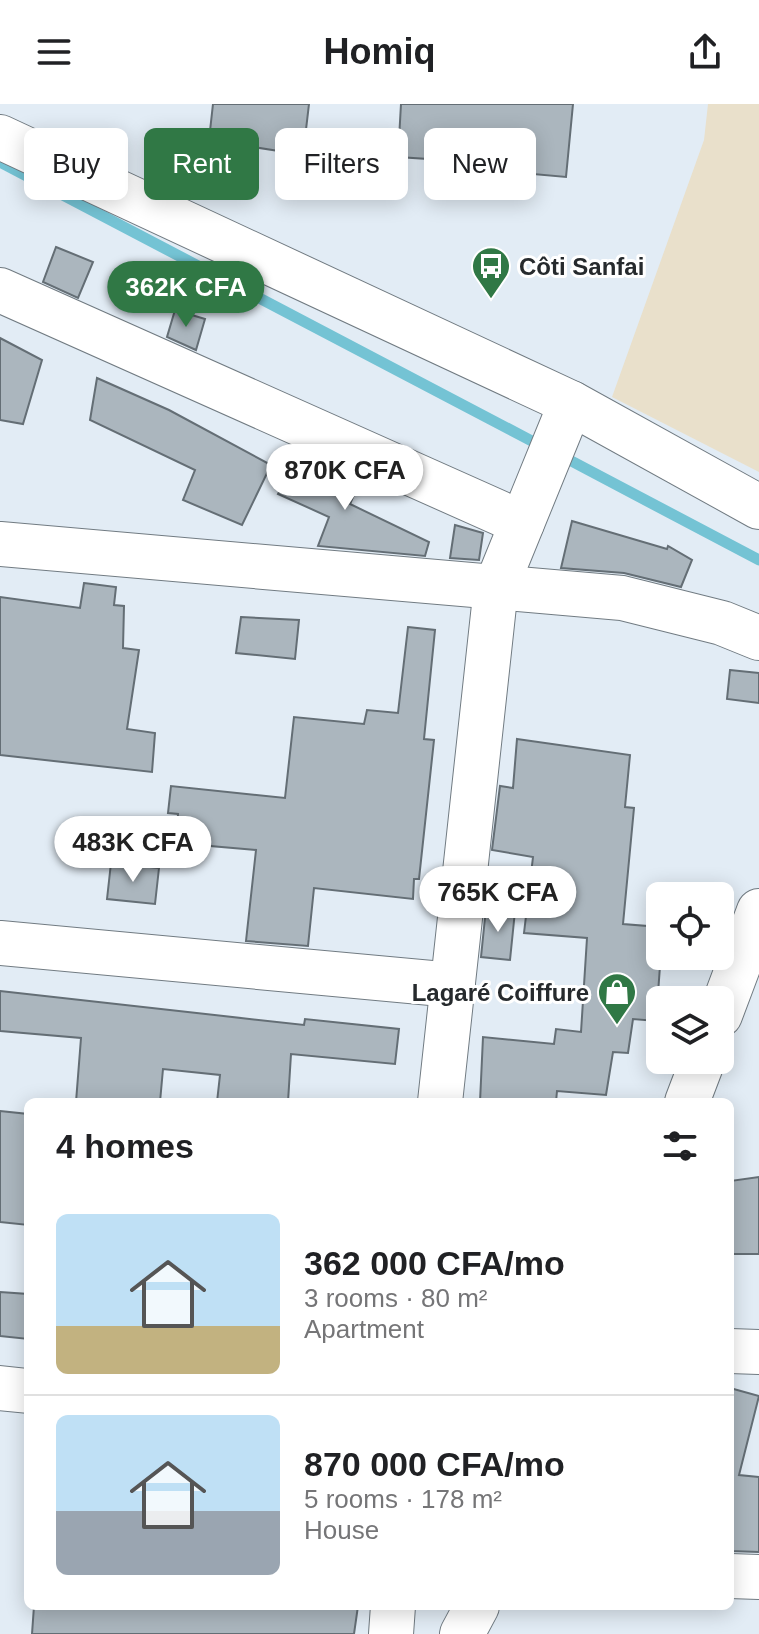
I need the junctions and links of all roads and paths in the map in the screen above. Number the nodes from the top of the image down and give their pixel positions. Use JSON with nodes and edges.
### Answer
{"nodes":[{"id":1,"x":0,"y":137,"type":"edge"},
{"id":2,"x":0,"y":290,"type":"edge"},
{"id":3,"x":571,"y":403,"type":"junction"},
{"id":4,"x":759,"y":507,"type":"edge"},
{"id":5,"x":522,"y":523,"type":"junction"},
{"id":6,"x":0,"y":544,"type":"edge"},
{"id":7,"x":496,"y":587,"type":"junction"},
{"id":8,"x":759,"y":638,"type":"edge"},
{"id":9,"x":757,"y":926,"type":"edge"},
{"id":10,"x":0,"y":943,"type":"edge"},
{"id":11,"x":453,"y":985,"type":"junction"},
{"id":12,"x":732,"y":986,"type":"edge"},
{"id":13,"x":698,"y":1074,"type":"edge"},
{"id":14,"x":440,"y":1098,"type":"edge"},
{"id":15,"x":689,"y":1098,"type":"edge"},
{"id":16,"x":734,"y":1351,"type":"edge"},
{"id":17,"x":759,"y":1352,"type":"edge"},
{"id":18,"x":734,"y":1576,"type":"edge"},
{"id":19,"x":759,"y":1577,"type":"edge"},
{"id":20,"x":393,"y":1610,"type":"edge"},
{"id":21,"x":475,"y":1610,"type":"edge"},
{"id":22,"x":391,"y":1634,"type":"edge"},
{"id":23,"x":462,"y":1634,"type":"edge"}],
"edges":[{"from":1,"to":3,"type":"street"},
{"from":2,"to":5,"type":"street"},
{"from":3,"to":4,"type":"street"},
{"from":3,"to":5,"type":"street"},
{"from":5,"to":7,"type":"street"},
{"from":6,"to":7,"type":"street"},
{"from":7,"to":8,"type":"street"},
{"from":7,"to":11,"type":"street"},
{"from":9,"to":12,"type":"street"},
{"from":10,"to":11,"type":"street"},
{"from":11,"to":14,"type":"street"},
{"from":13,"to":15,"type":"street"},
{"from":16,"to":17,"type":"street"},
{"from":18,"to":19,"type":"street"},
{"from":20,"to":22,"type":"street"},
{"from":21,"to":23,"type":"street"}]}
